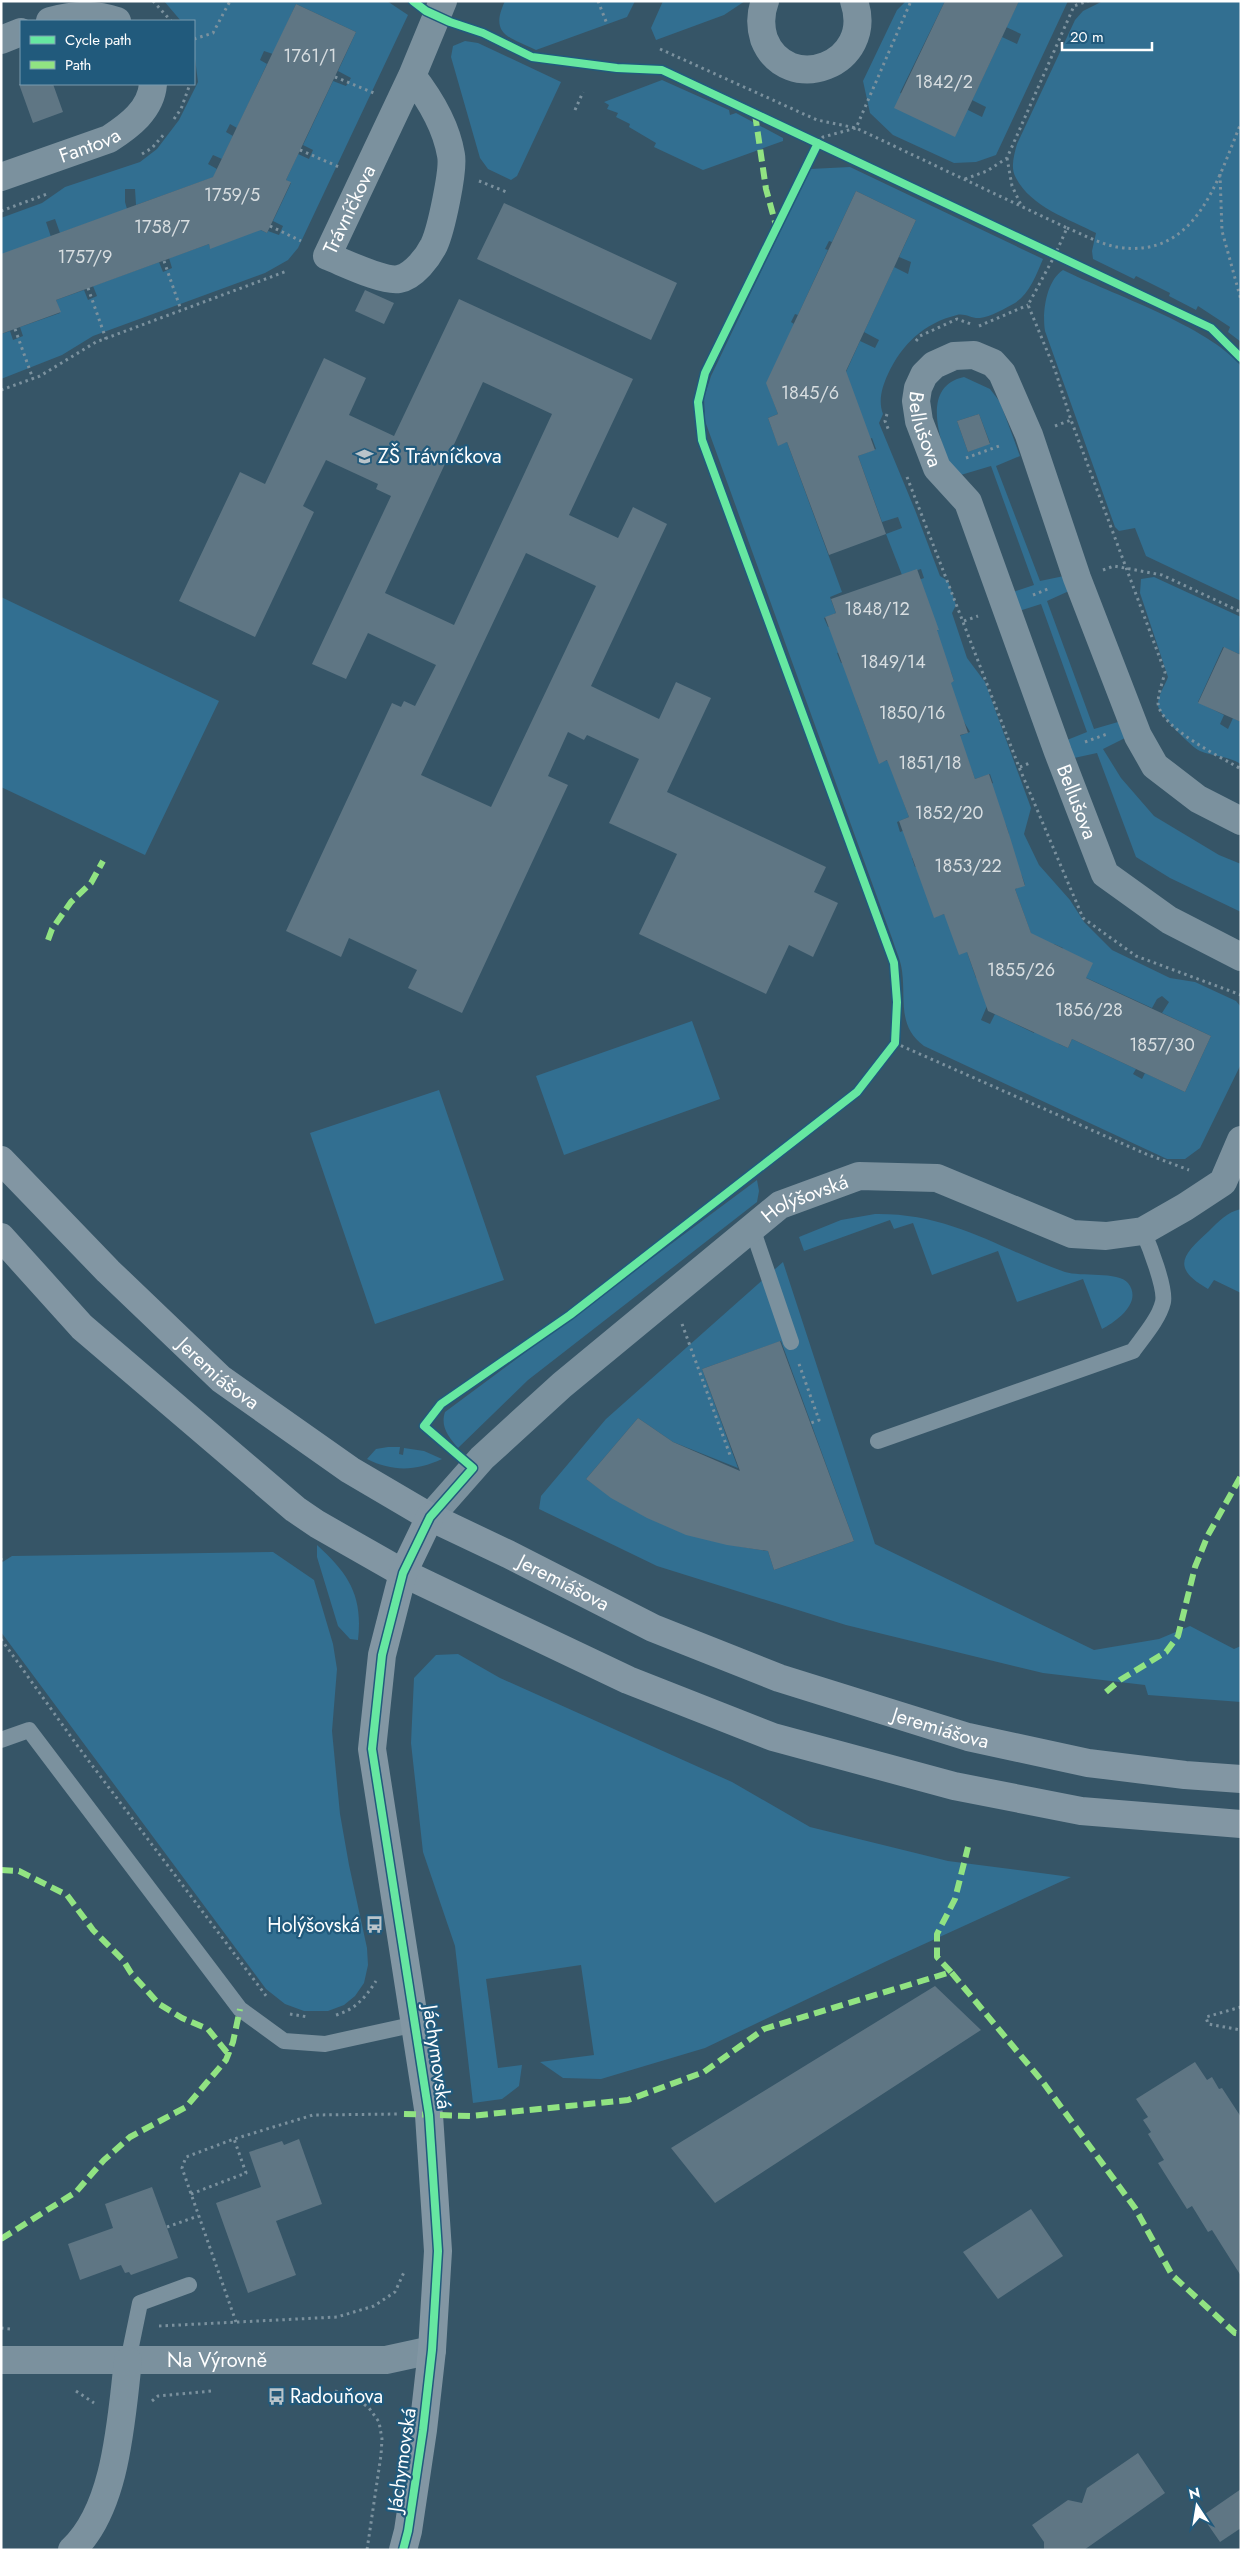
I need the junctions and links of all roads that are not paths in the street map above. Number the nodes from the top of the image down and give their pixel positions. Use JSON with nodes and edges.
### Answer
{"nodes":[{"id":1,"x":443,"y":1,"type":"edge"},
{"id":2,"x":765,"y":1,"type":"edge"},
{"id":3,"x":854,"y":1,"type":"edge"},
{"id":4,"x":55,"y":20,"type":"edge"},
{"id":5,"x":114,"y":20,"type":"edge"},
{"id":6,"x":20,"y":32,"type":"edge"},
{"id":7,"x":1,"y":40,"type":"edge"},
{"id":8,"x":412,"y":76,"type":"junction"},
{"id":9,"x":153,"y":85,"type":"edge"},
{"id":10,"x":1,"y":177,"type":"edge"},
{"id":11,"x":1241,"y":821,"type":"edge"},
{"id":12,"x":1241,"y":957,"type":"edge"},
{"id":13,"x":1241,"y":1140,"type":"edge"},
{"id":14,"x":1,"y":1160,"type":"edge"},
{"id":15,"x":752,"y":1228,"type":"junction"},
{"id":16,"x":1143,"y":1231,"type":"junction"},
{"id":17,"x":1,"y":1237,"type":"edge"},
{"id":18,"x":791,"y":1342,"type":"road end"},
{"id":19,"x":878,"y":1441,"type":"dead end"},
{"id":20,"x":430,"y":1517,"type":"junction"},
{"id":21,"x":403,"y":1573,"type":"junction"},
{"id":22,"x":1,"y":1740,"type":"edge"},
{"id":23,"x":1241,"y":1779,"type":"edge"},
{"id":24,"x":1241,"y":1824,"type":"edge"},
{"id":25,"x":416,"y":2024,"type":"junction"},
{"id":26,"x":189,"y":2285,"type":"dead end"},
{"id":27,"x":432,"y":2350,"type":"junction"},
{"id":28,"x":1,"y":2360,"type":"edge"},
{"id":29,"x":128,"y":2361,"type":"junction"},
{"id":30,"x":72,"y":2550,"type":"edge"},
{"id":31,"x":403,"y":2550,"type":"edge"}],
"edges":[{"from":1,"to":8,"type":"street","name":"Trávníčkova"},
{"from":2,"to":3,"type":"street"},
{"from":4,"to":5,"type":"street"},
{"from":6,"to":7,"type":"street"},
{"from":8,"to":8,"type":"street","name":"Trávníčkova"},
{"from":9,"to":10,"type":"street","name":"Fantova"},
{"from":11,"to":12,"type":"street","name":"Bellušova"},
{"from":13,"to":16,"type":"street","name":"Holýšovská"},
{"from":14,"to":20,"type":"main road","name":"Jeremiášova"},
{"from":15,"to":16,"type":"street","name":"Holýšovská"},
{"from":15,"to":18,"type":"lane"},
{"from":15,"to":20,"type":"street","name":"Holýšovská"},
{"from":16,"to":19,"type":"lane"},
{"from":17,"to":21,"type":"main road"},
{"from":20,"to":21,"type":"main road","name":"Jáchymovská"},
{"from":20,"to":23,"type":"main road","name":"Jeremiášova"},
{"from":21,"to":24,"type":"main road"},
{"from":21,"to":25,"type":"main road","name":"Jáchymovská"},
{"from":22,"to":25,"type":"lane"},
{"from":25,"to":27,"type":"main road","name":"Jáchymovská"},
{"from":26,"to":29,"type":"lane"},
{"from":27,"to":29,"type":"street","name":"Na Výrovně"},
{"from":27,"to":31,"type":"main road","name":"Jáchymovská"},
{"from":28,"to":29,"type":"street","name":"Na Výrovně"},
{"from":29,"to":30,"type":"street"}]}
